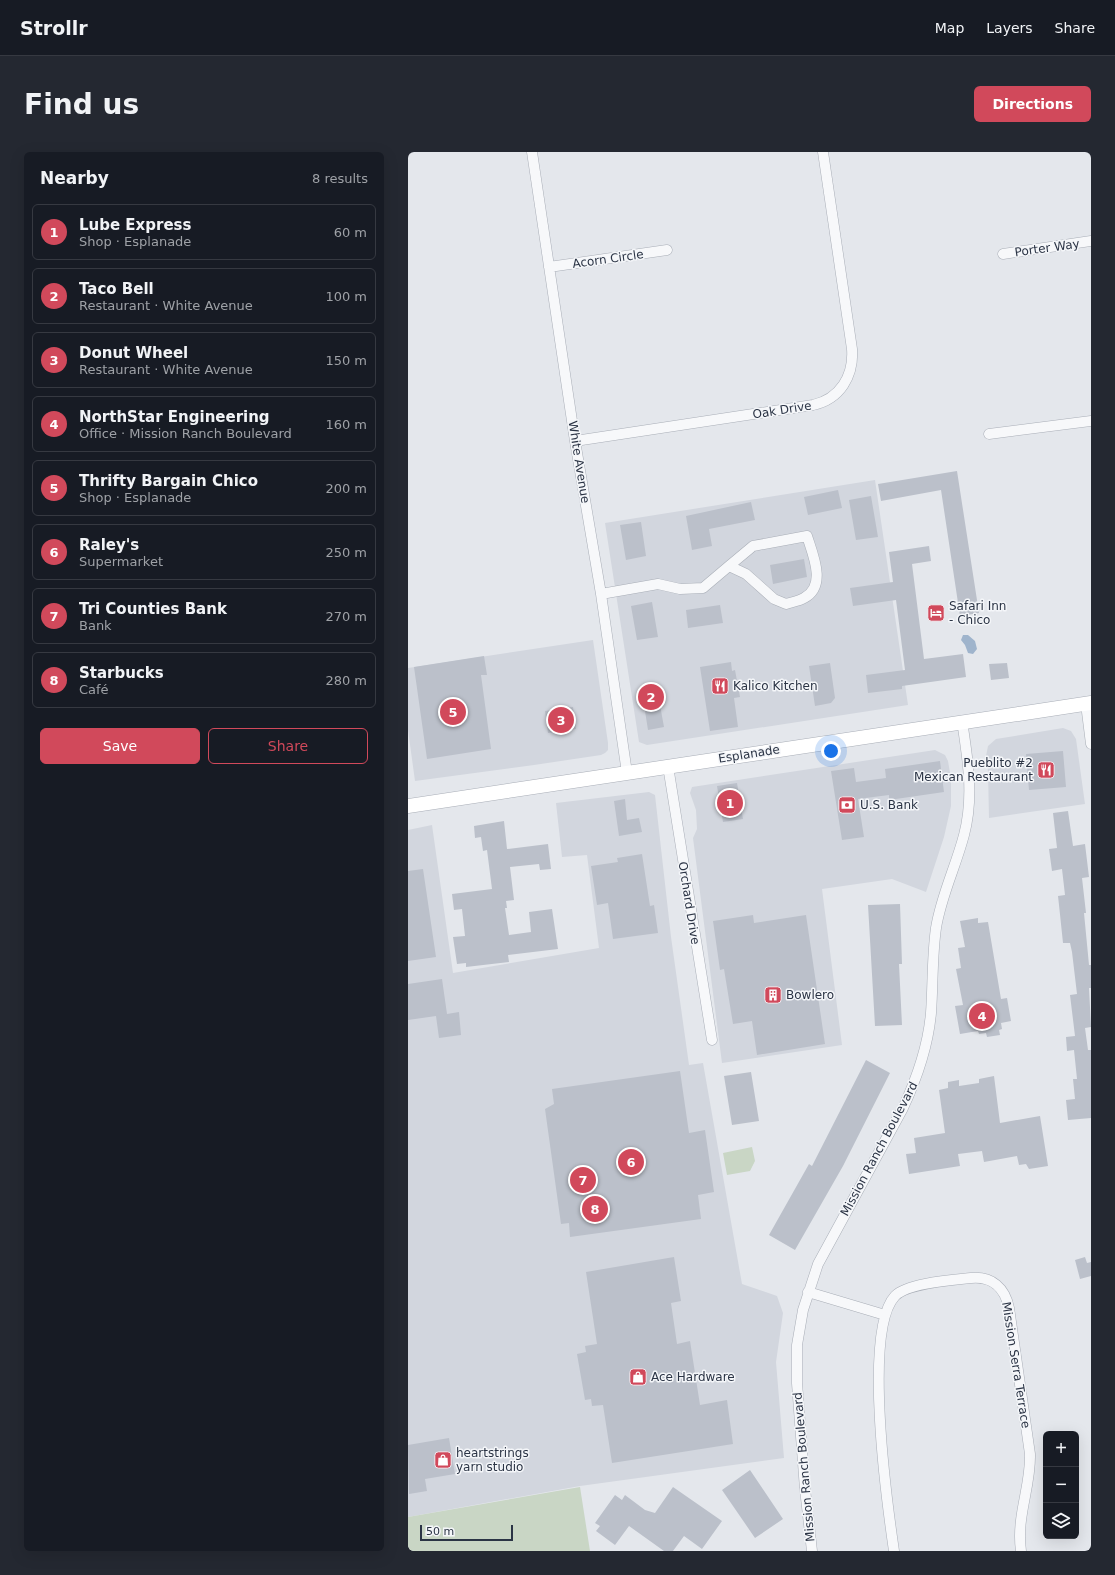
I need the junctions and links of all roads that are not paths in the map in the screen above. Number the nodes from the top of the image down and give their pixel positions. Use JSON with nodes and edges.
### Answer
{"nodes":[{"id":1,"x":532,"y":152,"type":"edge"},
{"id":2,"x":823,"y":152,"type":"edge"},
{"id":3,"x":1091,"y":241,"type":"edge"},
{"id":4,"x":667,"y":250,"type":"dead end"},
{"id":5,"x":1003,"y":254,"type":"dead end"},
{"id":6,"x":549,"y":267,"type":"junction"},
{"id":7,"x":1091,"y":421,"type":"edge"},
{"id":8,"x":989,"y":434,"type":"dead end"},
{"id":9,"x":575,"y":441,"type":"junction"},
{"id":10,"x":729,"y":566,"type":"junction"},
{"id":11,"x":601,"y":594,"type":"junction"},
{"id":12,"x":1088,"y":703,"type":"edge"},
{"id":13,"x":962,"y":721,"type":"junction"},
{"id":14,"x":1091,"y":744,"type":"edge"},
{"id":15,"x":668,"y":766,"type":"junction"},
{"id":16,"x":627,"y":773,"type":"junction"},
{"id":17,"x":408,"y":806,"type":"edge"},
{"id":18,"x":712,"y":1040,"type":"dead end"},
{"id":19,"x":808,"y":1292,"type":"junction"},
{"id":20,"x":885,"y":1315,"type":"junction"},
{"id":21,"x":812,"y":1551,"type":"edge"},
{"id":22,"x":894,"y":1551,"type":"edge"},
{"id":23,"x":1021,"y":1551,"type":"edge"}],
"edges":[{"from":1,"to":6,"type":"street","name":"White Avenue"},
{"from":2,"to":9,"type":"street","name":"Oak Drive"},
{"from":3,"to":5,"type":"street","name":"Porter Way"},
{"from":4,"to":6,"type":"street","name":"Acorn Circle"},
{"from":6,"to":9,"type":"street","name":"White Avenue"},
{"from":7,"to":8,"type":"street"},
{"from":9,"to":11,"type":"street","name":"White Avenue"},
{"from":10,"to":10,"type":"street"},
{"from":10,"to":11,"type":"street"},
{"from":11,"to":16,"type":"street","name":"White Avenue"},
{"from":12,"to":13,"type":"main road","name":"Esplanade"},
{"from":12,"to":14,"type":"street"},
{"from":13,"to":15,"type":"main road","name":"Esplanade"},
{"from":13,"to":19,"type":"street","name":"Mission Ranch Boulevard"},
{"from":15,"to":16,"type":"main road","name":"Esplanade"},
{"from":15,"to":18,"type":"street","name":"Orchard Drive"},
{"from":16,"to":17,"type":"main road","name":"Esplanade"},
{"from":19,"to":20,"type":"street"},
{"from":19,"to":21,"type":"street","name":"Mission Ranch Boulevard"},
{"from":20,"to":22,"type":"street","name":"Mission Serra Terrace"},
{"from":20,"to":23,"type":"street","name":"Mission Serra Terrace"}]}
